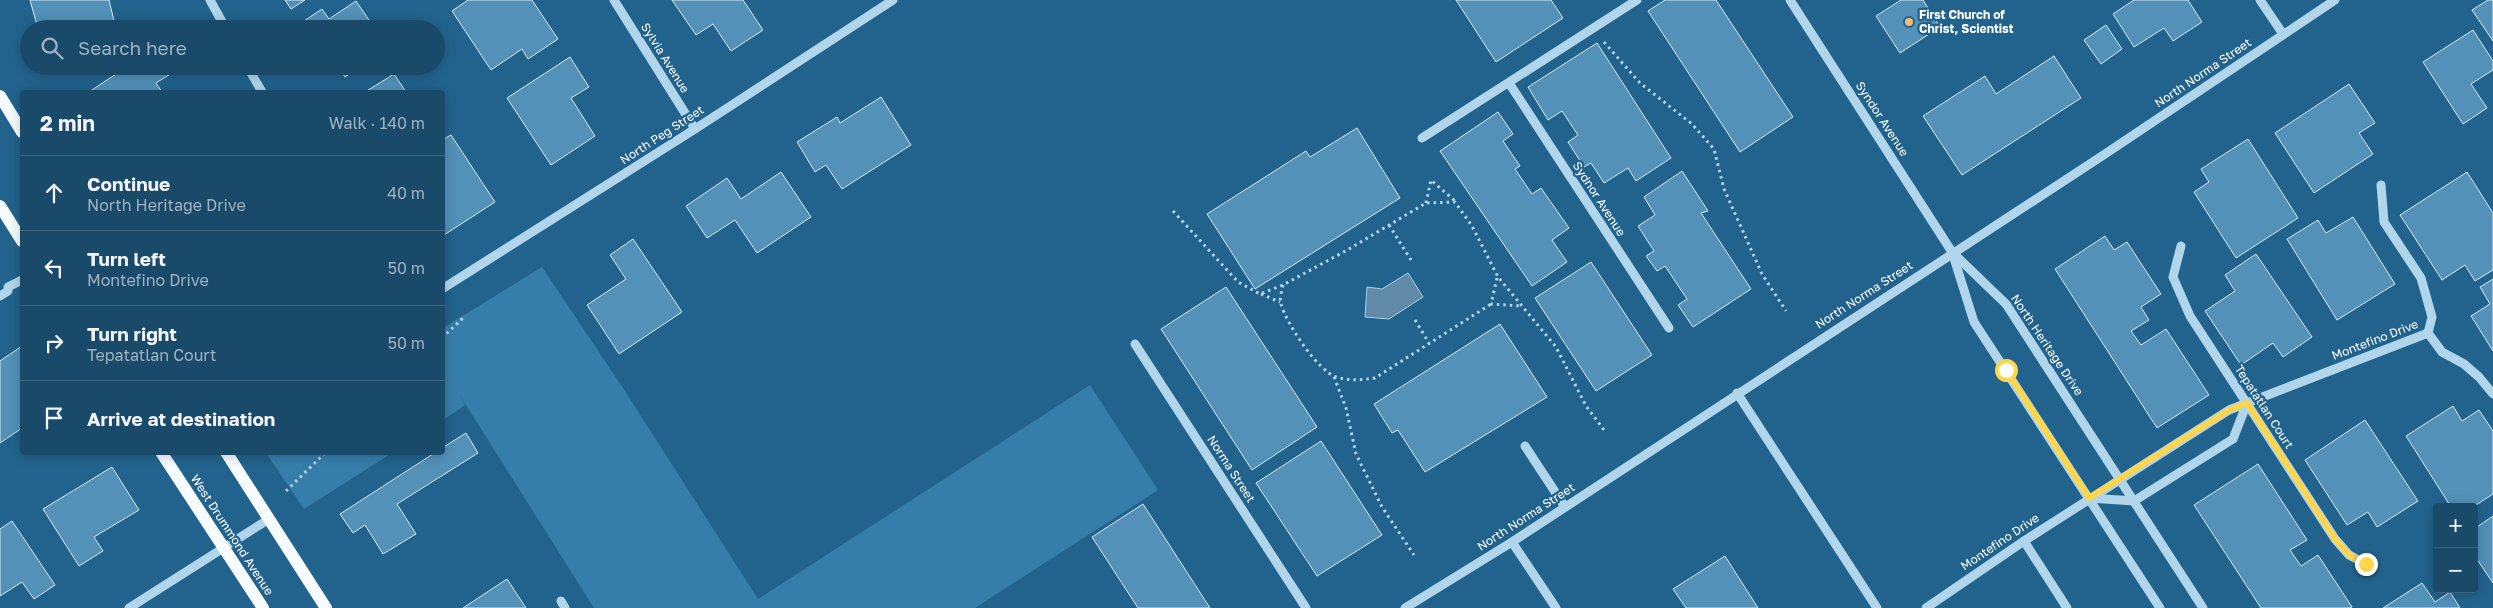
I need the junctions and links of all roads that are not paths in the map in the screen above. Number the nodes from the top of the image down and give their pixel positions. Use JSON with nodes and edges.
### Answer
{"nodes":[{"id":1,"x":210,"y":0,"type":"edge"},
{"id":2,"x":614,"y":0,"type":"edge"},
{"id":3,"x":893,"y":0,"type":"edge"},
{"id":4,"x":1637,"y":0,"type":"edge"},
{"id":5,"x":1790,"y":0,"type":"edge"},
{"id":6,"x":2260,"y":0,"type":"edge"},
{"id":7,"x":2335,"y":0,"type":"edge"},
{"id":8,"x":221,"y":20,"type":"edge"},
{"id":9,"x":2283,"y":34,"type":"junction"},
{"id":10,"x":252,"y":75,"type":"edge"},
{"id":11,"x":1509,"y":83,"type":"junction"},
{"id":12,"x":261,"y":90,"type":"edge"},
{"id":13,"x":0,"y":96,"type":"edge"},
{"id":14,"x":20,"y":129,"type":"edge"},
{"id":15,"x":695,"y":129,"type":"junction"},
{"id":16,"x":1422,"y":138,"type":"dead end"},
{"id":17,"x":2381,"y":185,"type":"dead end"},
{"id":18,"x":0,"y":206,"type":"edge"},
{"id":19,"x":20,"y":238,"type":"edge"},
{"id":20,"x":2181,"y":246,"type":"dead end"},
{"id":21,"x":1952,"y":252,"type":"junction"},
{"id":22,"x":20,"y":281,"type":"edge"},
{"id":23,"x":445,"y":287,"type":"edge"},
{"id":24,"x":0,"y":296,"type":"edge"},
{"id":25,"x":1669,"y":328,"type":"dead end"},
{"id":26,"x":2428,"y":333,"type":"junction"},
{"id":27,"x":1135,"y":344,"type":"dead end"},
{"id":28,"x":1737,"y":393,"type":"junction"},
{"id":29,"x":2493,"y":394,"type":"edge"},
{"id":30,"x":2247,"y":403,"type":"junction"},
{"id":31,"x":1525,"y":446,"type":"dead end"},
{"id":32,"x":163,"y":455,"type":"edge"},
{"id":33,"x":228,"y":455,"type":"edge"},
{"id":34,"x":2121,"y":480,"type":"junction"},
{"id":35,"x":2089,"y":498,"type":"junction"},
{"id":36,"x":2134,"y":501,"type":"junction"},
{"id":37,"x":1565,"y":507,"type":"junction"},
{"id":38,"x":268,"y":519,"type":"junction"},
{"id":39,"x":2024,"y":541,"type":"junction"},
{"id":40,"x":1512,"y":542,"type":"junction"},
{"id":41,"x":224,"y":548,"type":"junction"},
{"id":42,"x":2366,"y":564,"type":"dead end"},
{"id":43,"x":129,"y":608,"type":"edge"},
{"id":44,"x":263,"y":608,"type":"edge"},
{"id":45,"x":326,"y":608,"type":"edge"},
{"id":46,"x":1306,"y":608,"type":"edge"},
{"id":47,"x":1406,"y":608,"type":"edge"},
{"id":48,"x":1556,"y":608,"type":"edge"},
{"id":49,"x":1877,"y":608,"type":"edge"},
{"id":50,"x":1926,"y":608,"type":"edge"},
{"id":51,"x":2067,"y":608,"type":"edge"},
{"id":52,"x":2160,"y":608,"type":"edge"},
{"id":53,"x":2203,"y":608,"type":"edge"}],
"edges":[{"from":1,"to":8,"type":"street"},
{"from":2,"to":15,"type":"street","name":"Sylvia Avenue"},
{"from":3,"to":15,"type":"street","name":"North Peg Street"},
{"from":4,"to":11,"type":"street"},
{"from":5,"to":21,"type":"street","name":"Syndor Avenue"},
{"from":6,"to":9,"type":"street"},
{"from":7,"to":9,"type":"street","name":"North Norma Street"},
{"from":9,"to":21,"type":"street","name":"North Norma Street"},
{"from":10,"to":12,"type":"street"},
{"from":11,"to":16,"type":"street"},
{"from":11,"to":25,"type":"street","name":"Sydnor Avenue"},
{"from":13,"to":14,"type":"main road"},
{"from":15,"to":23,"type":"street","name":"North Peg Street"},
{"from":17,"to":26,"type":"street"},
{"from":18,"to":19,"type":"main road"},
{"from":20,"to":30,"type":"street","name":"Tepatatlan Court"},
{"from":21,"to":28,"type":"street","name":"North Norma Street"},
{"from":21,"to":34,"type":"street","name":"North Heritage Drive"},
{"from":21,"to":35,"type":"street"},
{"from":22,"to":24,"type":"street"},
{"from":26,"to":29,"type":"street","name":"Montefino Drive"},
{"from":26,"to":30,"type":"street","name":"Montefino Drive"},
{"from":27,"to":46,"type":"street","name":"Norma Street"},
{"from":28,"to":37,"type":"street","name":"North Norma Street"},
{"from":28,"to":49,"type":"street"},
{"from":30,"to":34,"type":"street","name":"Montefino Drive"},
{"from":30,"to":36,"type":"street"},
{"from":30,"to":42,"type":"street","name":"Tepatatlan Court"},
{"from":31,"to":37,"type":"street"},
{"from":32,"to":41,"type":"main road","name":"West Drummond Avenue"},
{"from":33,"to":38,"type":"main road"},
{"from":34,"to":35,"type":"street","name":"Montefino Drive"},
{"from":34,"to":36,"type":"street","name":"North Heritage Drive"},
{"from":35,"to":36,"type":"street"},
{"from":35,"to":39,"type":"street","name":"Montefino Drive"},
{"from":35,"to":52,"type":"street"},
{"from":36,"to":53,"type":"street","name":"North Heritage Drive"},
{"from":37,"to":40,"type":"street","name":"North Norma Street"},
{"from":38,"to":41,"type":"street"},
{"from":38,"to":45,"type":"main road"},
{"from":39,"to":50,"type":"street","name":"Montefino Drive"},
{"from":39,"to":51,"type":"street"},
{"from":40,"to":47,"type":"street","name":"North Norma Street"},
{"from":40,"to":48,"type":"street"},
{"from":41,"to":43,"type":"street"},
{"from":41,"to":44,"type":"main road","name":"West Drummond Avenue"}]}
